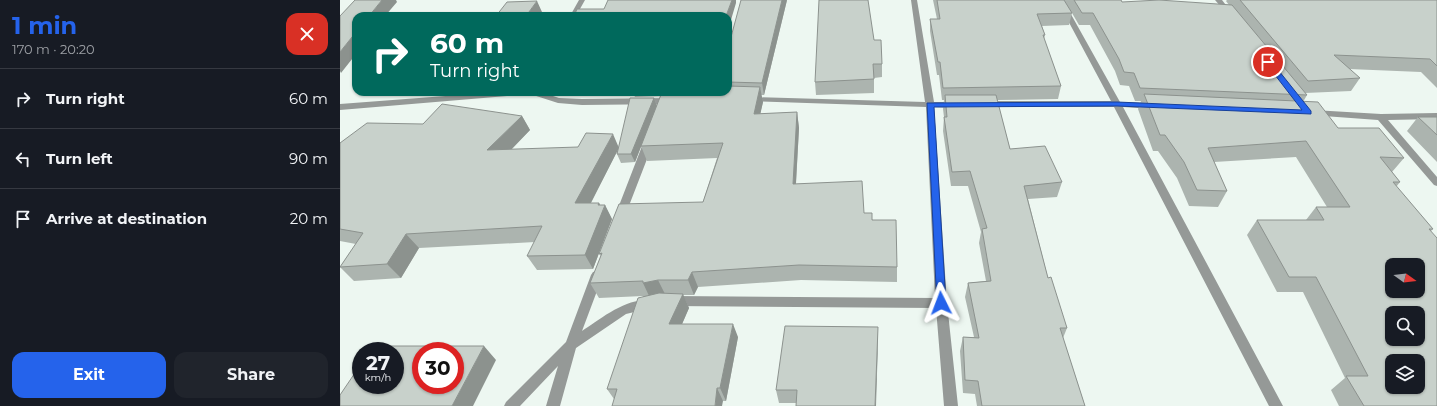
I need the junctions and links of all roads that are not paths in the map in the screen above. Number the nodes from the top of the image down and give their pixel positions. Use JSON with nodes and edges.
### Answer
{"nodes":[{"id":1,"x":582,"y":0,"type":"edge"},
{"id":2,"x":914,"y":0,"type":"edge"},
{"id":3,"x":1060,"y":0,"type":"edge"},
{"id":4,"x":1218,"y":0,"type":"edge"},
{"id":5,"x":575,"y":12,"type":"edge"},
{"id":6,"x":1233,"y":19,"type":"edge"},
{"id":7,"x":479,"y":96,"type":"edge"},
{"id":8,"x":545,"y":96,"type":"edge"},
{"id":9,"x":744,"y":98,"type":"edge"},
{"id":10,"x":678,"y":100,"type":"edge"},
{"id":11,"x":1117,"y":104,"type":"junction"},
{"id":12,"x":930,"y":105,"type":"junction"},
{"id":13,"x":1165,"y":106,"type":"edge"},
{"id":14,"x":340,"y":107,"type":"edge"},
{"id":15,"x":1300,"y":112,"type":"edge"},
{"id":16,"x":1437,"y":116,"type":"edge"},
{"id":17,"x":1382,"y":117,"type":"junction"},
{"id":18,"x":653,"y":131,"type":"edge"},
{"id":19,"x":1437,"y":183,"type":"edge"},
{"id":20,"x":616,"y":226,"type":"edge"},
{"id":21,"x":602,"y":263,"type":"edge"},
{"id":22,"x":941,"y":303,"type":"junction"},
{"id":23,"x":571,"y":345,"type":"junction"},
{"id":24,"x":511,"y":406,"type":"edge"},
{"id":25,"x":553,"y":406,"type":"edge"},
{"id":26,"x":951,"y":406,"type":"edge"},
{"id":27,"x":1276,"y":406,"type":"edge"}],
"edges":[{"from":1,"to":5,"type":"street"},
{"from":2,"to":12,"type":"street"},
{"from":3,"to":11,"type":"street"},
{"from":4,"to":6,"type":"street"},
{"from":7,"to":14,"type":"street"},
{"from":8,"to":10,"type":"street"},
{"from":9,"to":12,"type":"street"},
{"from":11,"to":12,"type":"street"},
{"from":11,"to":13,"type":"street"},
{"from":11,"to":27,"type":"street"},
{"from":12,"to":22,"type":"street"},
{"from":15,"to":17,"type":"street"},
{"from":16,"to":17,"type":"street"},
{"from":17,"to":19,"type":"street"},
{"from":18,"to":20,"type":"street"},
{"from":21,"to":23,"type":"street"},
{"from":22,"to":23,"type":"street"},
{"from":22,"to":26,"type":"street"},
{"from":23,"to":24,"type":"street"},
{"from":23,"to":25,"type":"street"}]}
